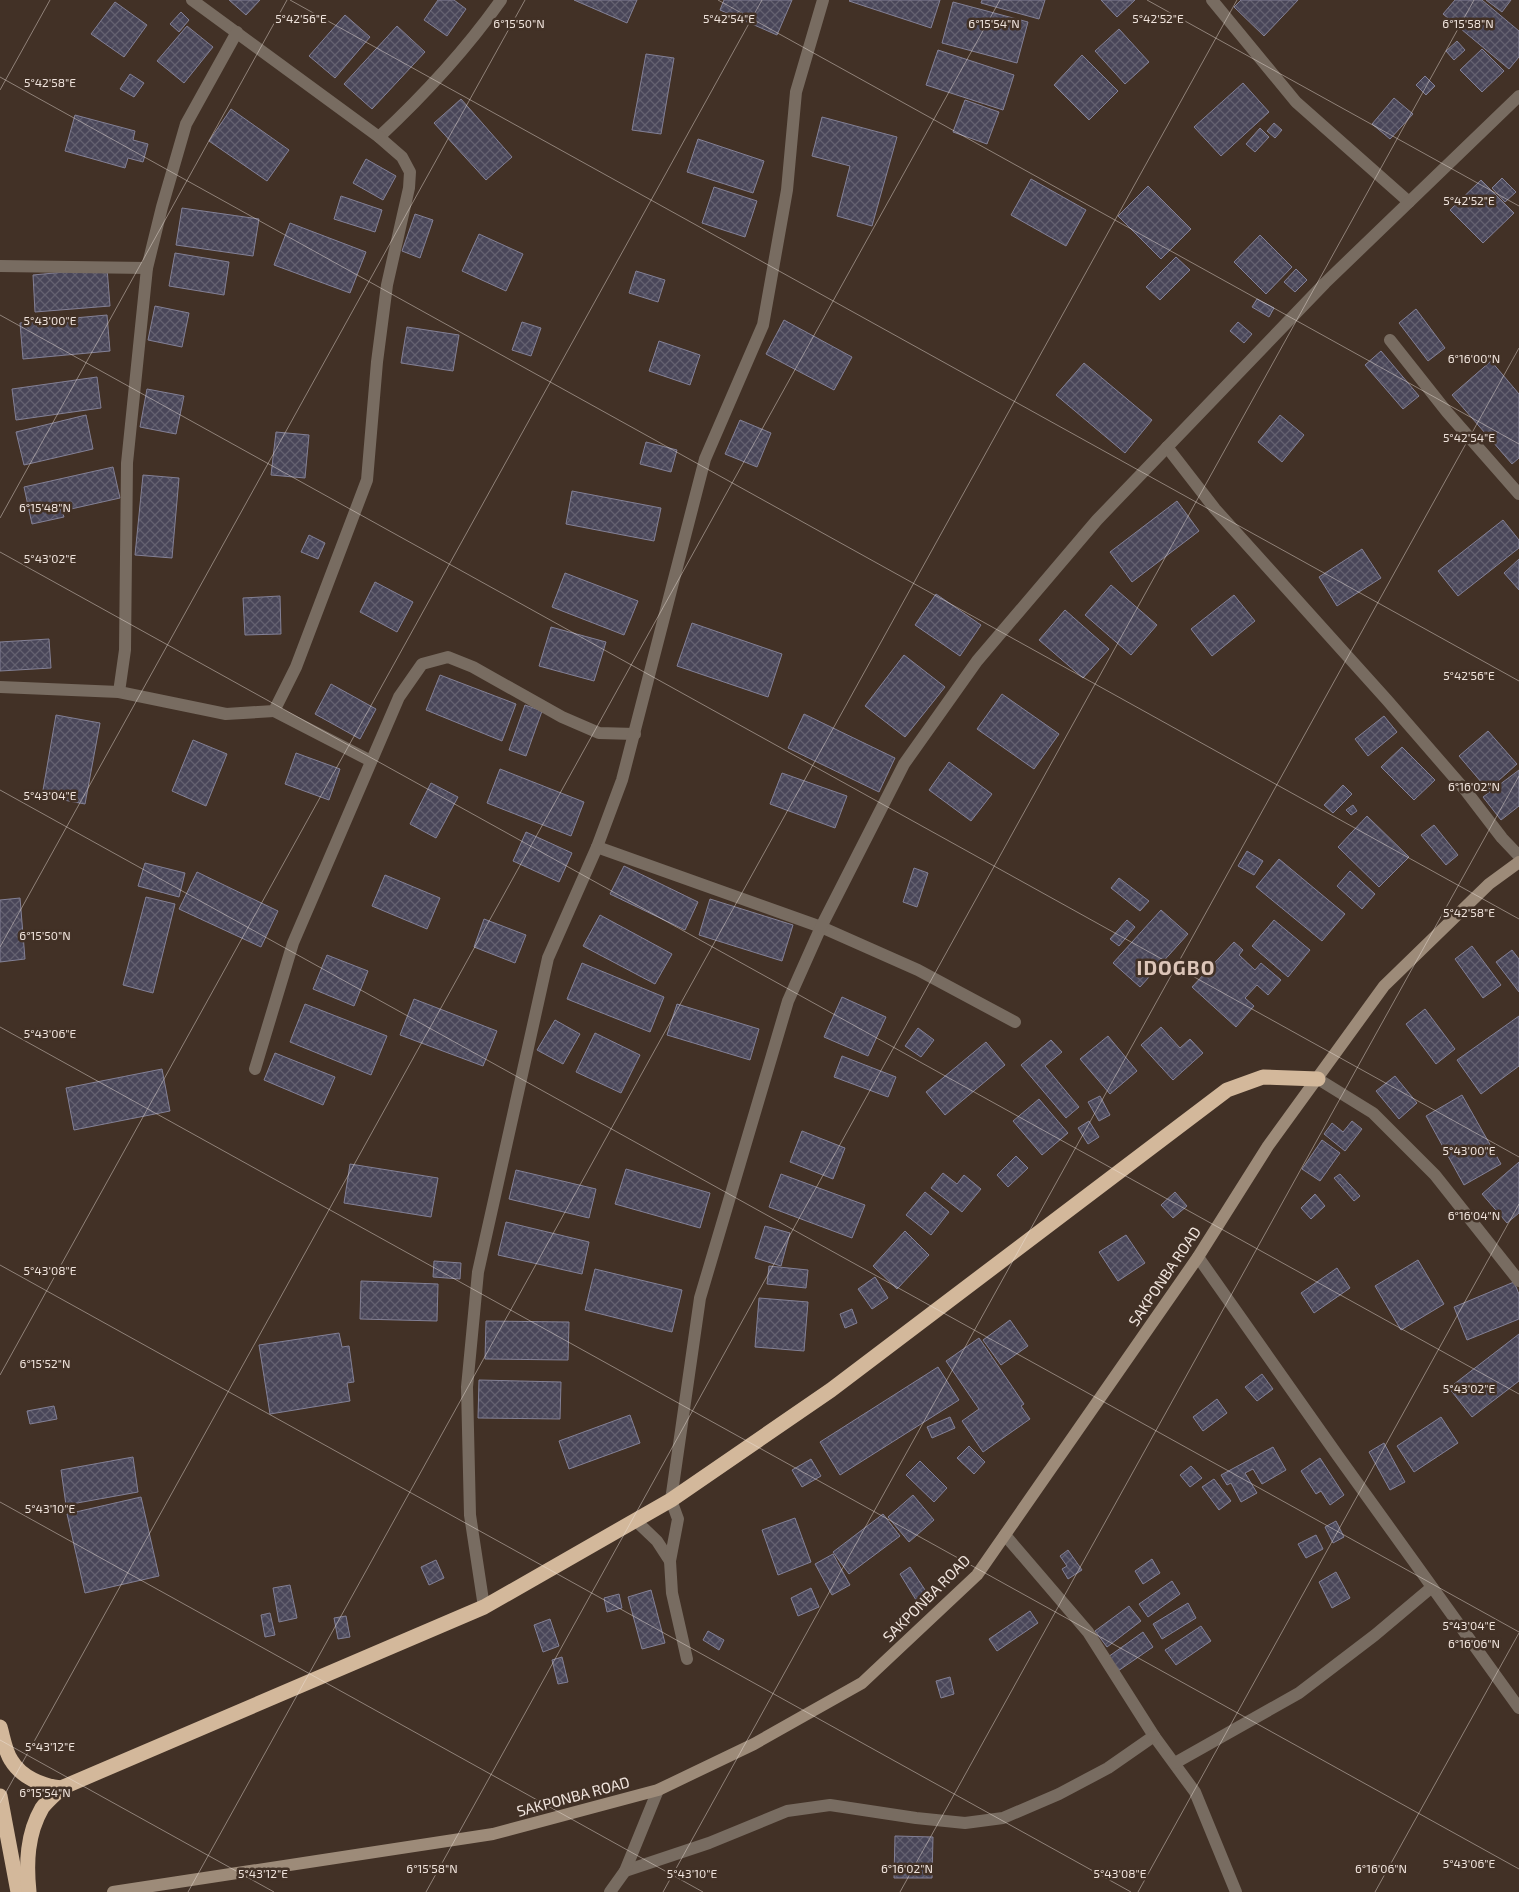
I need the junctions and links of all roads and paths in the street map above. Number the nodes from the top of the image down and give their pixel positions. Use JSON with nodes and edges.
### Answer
{"nodes":[{"id":1,"x":192,"y":0,"type":"edge"},
{"id":2,"x":501,"y":0,"type":"edge"},
{"id":3,"x":823,"y":0,"type":"edge"},
{"id":4,"x":1212,"y":0,"type":"edge"},
{"id":5,"x":237,"y":32,"type":"junction"},
{"id":6,"x":1519,"y":96,"type":"edge"},
{"id":7,"x":379,"y":137,"type":"junction"},
{"id":8,"x":1410,"y":202,"type":"junction"},
{"id":9,"x":0,"y":266,"type":"edge"},
{"id":10,"x":147,"y":268,"type":"junction"},
{"id":11,"x":1390,"y":340,"type":"dead end"},
{"id":12,"x":1167,"y":447,"type":"junction"},
{"id":13,"x":1519,"y":494,"type":"edge"},
{"id":14,"x":0,"y":687,"type":"edge"},
{"id":15,"x":120,"y":692,"type":"junction"},
{"id":16,"x":274,"y":711,"type":"junction"},
{"id":17,"x":635,"y":734,"type":"junction"},
{"id":18,"x":371,"y":761,"type":"junction"},
{"id":19,"x":597,"y":847,"type":"junction"},
{"id":20,"x":1519,"y":856,"type":"edge"},
{"id":21,"x":1519,"y":862,"type":"edge"},
{"id":22,"x":820,"y":927,"type":"junction"},
{"id":23,"x":1015,"y":1022,"type":"dead end"},
{"id":24,"x":255,"y":1069,"type":"dead end"},
{"id":25,"x":1318,"y":1079,"type":"junction"},
{"id":26,"x":1198,"y":1257,"type":"junction"},
{"id":27,"x":1519,"y":1281,"type":"edge"},
{"id":28,"x":670,"y":1500,"type":"junction"},
{"id":29,"x":634,"y":1520,"type":"junction"},
{"id":30,"x":1004,"y":1535,"type":"junction"},
{"id":31,"x":670,"y":1561,"type":"junction"},
{"id":32,"x":1432,"y":1587,"type":"junction"},
{"id":33,"x":484,"y":1607,"type":"junction"},
{"id":34,"x":687,"y":1660,"type":"dead end"},
{"id":35,"x":1519,"y":1708,"type":"edge"},
{"id":36,"x":0,"y":1727,"type":"edge"},
{"id":37,"x":1154,"y":1736,"type":"junction"},
{"id":38,"x":1175,"y":1763,"type":"junction"},
{"id":39,"x":60,"y":1788,"type":"junction"},
{"id":40,"x":658,"y":1790,"type":"junction"},
{"id":41,"x":0,"y":1796,"type":"edge"},
{"id":42,"x":625,"y":1871,"type":"junction"},
{"id":43,"x":18,"y":1892,"type":"edge"},
{"id":44,"x":30,"y":1892,"type":"edge"},
{"id":45,"x":113,"y":1892,"type":"edge"},
{"id":46,"x":610,"y":1892,"type":"edge"},
{"id":47,"x":1236,"y":1892,"type":"edge"}],
"edges":[{"from":1,"to":5,"type":"street"},
{"from":2,"to":7,"type":"street"},
{"from":3,"to":17,"type":"street"},
{"from":4,"to":8,"type":"street"},
{"from":5,"to":7,"type":"street"},
{"from":5,"to":10,"type":"street"},
{"from":6,"to":8,"type":"street"},
{"from":7,"to":16,"type":"street"},
{"from":8,"to":12,"type":"street"},
{"from":9,"to":10,"type":"street"},
{"from":10,"to":15,"type":"street"},
{"from":11,"to":13,"type":"street"},
{"from":12,"to":20,"type":"street"},
{"from":12,"to":22,"type":"street"},
{"from":14,"to":15,"type":"street"},
{"from":15,"to":16,"type":"street"},
{"from":16,"to":18,"type":"street"},
{"from":17,"to":18,"type":"street"},
{"from":17,"to":19,"type":"street"},
{"from":18,"to":24,"type":"street"},
{"from":19,"to":22,"type":"street"},
{"from":19,"to":33,"type":"street"},
{"from":21,"to":25,"type":"main road","name":"SAKPONBA ROAD"},
{"from":22,"to":23,"type":"street"},
{"from":22,"to":28,"type":"street"},
{"from":25,"to":26,"type":"main road","name":"SAKPONBA ROAD"},
{"from":25,"to":27,"type":"street"},
{"from":25,"to":28,"type":"highway"},
{"from":26,"to":30,"type":"main road","name":"SAKPONBA ROAD"},
{"from":26,"to":32,"type":"street"},
{"from":28,"to":29,"type":"highway"},
{"from":28,"to":31,"type":"street"},
{"from":29,"to":31,"type":"street"},
{"from":29,"to":33,"type":"highway"},
{"from":30,"to":37,"type":"street"},
{"from":30,"to":40,"type":"main road","name":"SAKPONBA ROAD"},
{"from":31,"to":34,"type":"street"},
{"from":32,"to":35,"type":"street"},
{"from":32,"to":38,"type":"street"},
{"from":33,"to":39,"type":"highway"},
{"from":36,"to":39,"type":"highway"},
{"from":37,"to":38,"type":"street"},
{"from":37,"to":42,"type":"street"},
{"from":38,"to":47,"type":"street"},
{"from":39,"to":44,"type":"highway"},
{"from":40,"to":42,"type":"street"},
{"from":40,"to":45,"type":"main road","name":"SAKPONBA ROAD"},
{"from":41,"to":43,"type":"highway"},
{"from":42,"to":46,"type":"street"}]}
